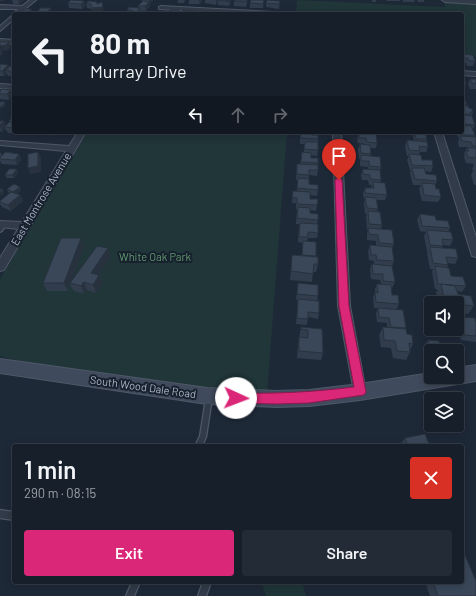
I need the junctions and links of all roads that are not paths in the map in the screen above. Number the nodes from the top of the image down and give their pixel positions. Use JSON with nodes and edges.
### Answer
{"nodes":[{"id":1,"x":32,"y":0,"type":"edge"},
{"id":2,"x":166,"y":0,"type":"edge"},
{"id":3,"x":445,"y":0,"type":"edge"},
{"id":4,"x":476,"y":2,"type":"edge"},
{"id":5,"x":0,"y":7,"type":"edge"},
{"id":6,"x":23,"y":8,"type":"junction"},
{"id":7,"x":161,"y":8,"type":"junction"},
{"id":8,"x":18,"y":12,"type":"edge"},
{"id":9,"x":158,"y":12,"type":"edge"},
{"id":10,"x":236,"y":12,"type":"edge"},
{"id":11,"x":12,"y":18,"type":"edge"},
{"id":12,"x":0,"y":29,"type":"edge"},
{"id":13,"x":0,"y":41,"type":"edge"},
{"id":14,"x":12,"y":42,"type":"edge"},
{"id":15,"x":464,"y":73,"type":"edge"},
{"id":16,"x":476,"y":74,"type":"edge"},
{"id":17,"x":0,"y":86,"type":"edge"},
{"id":18,"x":12,"y":87,"type":"edge"},
{"id":19,"x":81,"y":134,"type":"edge"},
{"id":20,"x":337,"y":134,"type":"edge"},
{"id":21,"x":439,"y":134,"type":"edge"},
{"id":22,"x":0,"y":143,"type":"edge"},
{"id":23,"x":72,"y":149,"type":"junction"},
{"id":24,"x":1,"y":226,"type":"edge"},
{"id":25,"x":25,"y":226,"type":"junction"},
{"id":26,"x":476,"y":253,"type":"edge"},
{"id":27,"x":0,"y":267,"type":"edge"},
{"id":28,"x":0,"y":366,"type":"edge"},
{"id":29,"x":476,"y":374,"type":"edge"},
{"id":30,"x":464,"y":375,"type":"edge"},
{"id":31,"x":424,"y":382,"type":"edge"},
{"id":32,"x":360,"y":392,"type":"junction"},
{"id":33,"x":209,"y":396,"type":"junction"},
{"id":34,"x":199,"y":444,"type":"edge"},
{"id":35,"x":0,"y":514,"type":"edge"},
{"id":36,"x":12,"y":516,"type":"edge"},
{"id":37,"x":135,"y":584,"type":"edge"},
{"id":38,"x":206,"y":584,"type":"edge"},
{"id":39,"x":130,"y":596,"type":"edge"},
{"id":40,"x":202,"y":596,"type":"edge"}],
"edges":[{"from":1,"to":6,"type":"street"},
{"from":2,"to":7,"type":"street"},
{"from":3,"to":4,"type":"street"},
{"from":5,"to":6,"type":"street"},
{"from":6,"to":8,"type":"street"},
{"from":7,"to":9,"type":"street"},
{"from":7,"to":10,"type":"street"},
{"from":11,"to":12,"type":"street"},
{"from":13,"to":14,"type":"street"},
{"from":15,"to":16,"type":"street"},
{"from":17,"to":18,"type":"street"},
{"from":19,"to":23,"type":"street","name":"East Montrose Avenue"},
{"from":20,"to":32,"type":"street"},
{"from":21,"to":26,"type":"street"},
{"from":22,"to":23,"type":"street"},
{"from":23,"to":25,"type":"street","name":"East Montrose Avenue"},
{"from":24,"to":25,"type":"street"},
{"from":25,"to":27,"type":"street","name":"East Montrose Avenue"},
{"from":28,"to":33,"type":"main road","name":"South Wood Dale Road"},
{"from":29,"to":30,"type":"main road"},
{"from":31,"to":32,"type":"main road","name":"South Wood Dale Road"},
{"from":32,"to":33,"type":"main road","name":"South Wood Dale Road"},
{"from":33,"to":34,"type":"lane"},
{"from":35,"to":36,"type":"lane"},
{"from":37,"to":39,"type":"lane"},
{"from":38,"to":40,"type":"lane"}]}
